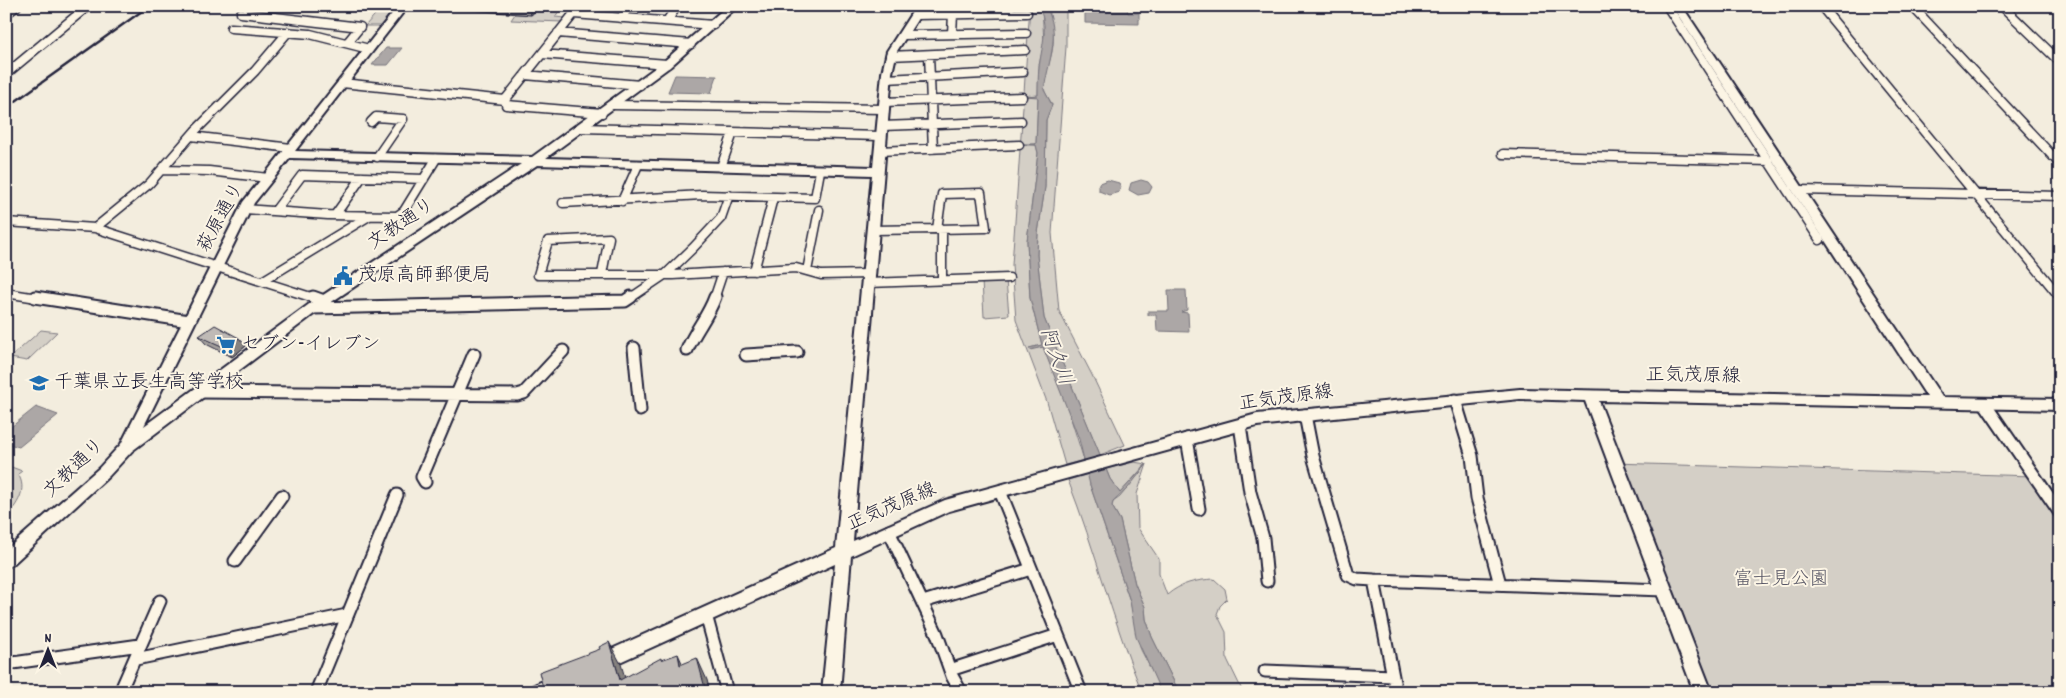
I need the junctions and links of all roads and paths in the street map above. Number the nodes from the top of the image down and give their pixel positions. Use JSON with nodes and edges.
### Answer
{"nodes":[{"id":1,"x":18,"y":6,"type":"edge"},
{"id":2,"x":88,"y":6,"type":"edge"},
{"id":3,"x":247,"y":6,"type":"edge"},
{"id":4,"x":403,"y":6,"type":"edge"},
{"id":5,"x":580,"y":6,"type":"edge"},
{"id":6,"x":629,"y":6,"type":"edge"},
{"id":7,"x":677,"y":6,"type":"edge"},
{"id":8,"x":733,"y":6,"type":"edge"},
{"id":9,"x":1667,"y":6,"type":"edge"},
{"id":10,"x":1677,"y":6,"type":"edge"},
{"id":11,"x":1821,"y":6,"type":"edge"},
{"id":12,"x":1912,"y":6,"type":"edge"},
{"id":13,"x":2002,"y":6,"type":"edge"},
{"id":14,"x":919,"y":10,"type":"edge"},
{"id":15,"x":997,"y":10,"type":"edge"},
{"id":16,"x":241,"y":13,"type":"junction"},
{"id":17,"x":1027,"y":13,"type":"dead end"},
{"id":18,"x":6,"y":14,"type":"edge"},
{"id":19,"x":574,"y":14,"type":"junction"},
{"id":20,"x":953,"y":14,"type":"junction"},
{"id":21,"x":620,"y":18,"type":"junction"},
{"id":22,"x":667,"y":21,"type":"junction"},
{"id":23,"x":713,"y":24,"type":"junction"},
{"id":24,"x":288,"y":32,"type":"junction"},
{"id":25,"x":558,"y":33,"type":"junction"},
{"id":26,"x":1026,"y":33,"type":"dead end"},
{"id":27,"x":941,"y":34,"type":"junction"},
{"id":28,"x":952,"y":34,"type":"junction"},
{"id":29,"x":903,"y":35,"type":"junction"},
{"id":30,"x":347,"y":44,"type":"junction"},
{"id":31,"x":691,"y":44,"type":"junction"},
{"id":32,"x":369,"y":49,"type":"junction"},
{"id":33,"x":1025,"y":50,"type":"dead end"},
{"id":34,"x":542,"y":54,"type":"junction"},
{"id":35,"x":941,"y":54,"type":"junction"},
{"id":36,"x":929,"y":55,"type":"junction"},
{"id":37,"x":890,"y":56,"type":"junction"},
{"id":38,"x":2060,"y":62,"type":"edge"},
{"id":39,"x":6,"y":64,"type":"edge"},
{"id":40,"x":19,"y":64,"type":"junction"},
{"id":41,"x":667,"y":64,"type":"junction"},
{"id":42,"x":1023,"y":72,"type":"dead end"},
{"id":43,"x":6,"y":74,"type":"edge"},
{"id":44,"x":525,"y":75,"type":"junction"},
{"id":45,"x":930,"y":77,"type":"junction"},
{"id":46,"x":886,"y":79,"type":"junction"},
{"id":47,"x":342,"y":83,"type":"junction"},
{"id":48,"x":640,"y":85,"type":"junction"},
{"id":49,"x":1022,"y":97,"type":"dead end"},
{"id":50,"x":504,"y":100,"type":"junction"},
{"id":51,"x":931,"y":100,"type":"junction"},
{"id":52,"x":613,"y":105,"type":"junction"},
{"id":53,"x":884,"y":106,"type":"junction"},
{"id":54,"x":602,"y":113,"type":"junction"},
{"id":55,"x":1021,"y":120,"type":"dead end"},
{"id":56,"x":371,"y":122,"type":"dead end"},
{"id":57,"x":932,"y":124,"type":"junction"},
{"id":58,"x":581,"y":128,"type":"junction"},
{"id":59,"x":881,"y":131,"type":"junction"},
{"id":60,"x":733,"y":133,"type":"junction"},
{"id":61,"x":191,"y":136,"type":"junction"},
{"id":62,"x":1019,"y":145,"type":"dead end"},
{"id":63,"x":933,"y":148,"type":"junction"},
{"id":64,"x":288,"y":151,"type":"junction"},
{"id":65,"x":879,"y":151,"type":"junction"},
{"id":66,"x":1503,"y":154,"type":"dead end"},
{"id":67,"x":377,"y":157,"type":"junction"},
{"id":68,"x":436,"y":160,"type":"junction"},
{"id":69,"x":1769,"y":161,"type":"junction"},
{"id":70,"x":533,"y":162,"type":"junction"},
{"id":71,"x":2060,"y":164,"type":"edge"},
{"id":72,"x":638,"y":165,"type":"junction"},
{"id":73,"x":721,"y":168,"type":"junction"},
{"id":74,"x":162,"y":170,"type":"junction"},
{"id":75,"x":820,"y":170,"type":"junction"},
{"id":76,"x":877,"y":171,"type":"junction"},
{"id":77,"x":362,"y":177,"type":"junction"},
{"id":78,"x":268,"y":178,"type":"junction"},
{"id":79,"x":424,"y":179,"type":"junction"},
{"id":80,"x":1799,"y":190,"type":"junction"},
{"id":81,"x":1975,"y":194,"type":"junction"},
{"id":82,"x":729,"y":196,"type":"junction"},
{"id":83,"x":2060,"y":196,"type":"edge"},
{"id":84,"x":773,"y":198,"type":"junction"},
{"id":85,"x":622,"y":200,"type":"junction"},
{"id":86,"x":564,"y":203,"type":"dead end"},
{"id":87,"x":245,"y":209,"type":"junction"},
{"id":88,"x":820,"y":210,"type":"dead end"},
{"id":89,"x":275,"y":211,"type":"junction"},
{"id":90,"x":335,"y":215,"type":"junction"},
{"id":91,"x":369,"y":216,"type":"junction"},
{"id":92,"x":6,"y":222,"type":"edge"},
{"id":93,"x":95,"y":228,"type":"junction"},
{"id":94,"x":940,"y":229,"type":"junction"},
{"id":95,"x":873,"y":230,"type":"junction"},
{"id":96,"x":1820,"y":240,"type":"dead end"},
{"id":97,"x":217,"y":265,"type":"junction"},
{"id":98,"x":754,"y":271,"type":"junction"},
{"id":99,"x":807,"y":271,"type":"junction"},
{"id":100,"x":723,"y":272,"type":"junction"},
{"id":101,"x":602,"y":274,"type":"junction"},
{"id":102,"x":666,"y":274,"type":"junction"},
{"id":103,"x":868,"y":278,"type":"junction"},
{"id":104,"x":1009,"y":278,"type":"dead end"},
{"id":105,"x":264,"y":280,"type":"junction"},
{"id":106,"x":942,"y":280,"type":"junction"},
{"id":107,"x":6,"y":293,"type":"edge"},
{"id":108,"x":2060,"y":298,"type":"edge"},
{"id":109,"x":324,"y":301,"type":"junction"},
{"id":110,"x":313,"y":308,"type":"junction"},
{"id":111,"x":189,"y":321,"type":"junction"},
{"id":112,"x":634,"y":348,"type":"dead end"},
{"id":113,"x":686,"y":350,"type":"dead end"},
{"id":114,"x":563,"y":351,"type":"dead end"},
{"id":115,"x":797,"y":352,"type":"dead end"},
{"id":116,"x":474,"y":354,"type":"dead end"},
{"id":117,"x":746,"y":356,"type":"dead end"},
{"id":118,"x":201,"y":392,"type":"junction"},
{"id":119,"x":456,"y":394,"type":"junction"},
{"id":120,"x":1590,"y":394,"type":"junction"},
{"id":121,"x":1455,"y":400,"type":"junction"},
{"id":122,"x":1938,"y":402,"type":"junction"},
{"id":123,"x":1985,"y":404,"type":"junction"},
{"id":124,"x":2060,"y":406,"type":"edge"},
{"id":125,"x":640,"y":410,"type":"dead end"},
{"id":126,"x":1305,"y":415,"type":"junction"},
{"id":127,"x":1240,"y":425,"type":"junction"},
{"id":128,"x":1187,"y":439,"type":"junction"},
{"id":129,"x":127,"y":447,"type":"junction"},
{"id":130,"x":425,"y":482,"type":"dead end"},
{"id":131,"x":1000,"y":491,"type":"junction"},
{"id":132,"x":397,"y":495,"type":"dead end"},
{"id":133,"x":282,"y":496,"type":"dead end"},
{"id":134,"x":1199,"y":509,"type":"dead end"},
{"id":135,"x":2060,"y":513,"type":"edge"},
{"id":136,"x":889,"y":531,"type":"junction"},
{"id":137,"x":843,"y":551,"type":"junction"},
{"id":138,"x":6,"y":560,"type":"edge"},
{"id":139,"x":235,"y":561,"type":"dead end"},
{"id":140,"x":1031,"y":569,"type":"junction"},
{"id":141,"x":1267,"y":580,"type":"dead end"},
{"id":142,"x":1374,"y":580,"type":"junction"},
{"id":143,"x":1500,"y":584,"type":"junction"},
{"id":144,"x":1664,"y":590,"type":"junction"},
{"id":145,"x":160,"y":601,"type":"dead end"},
{"id":146,"x":923,"y":602,"type":"junction"},
{"id":147,"x":706,"y":614,"type":"junction"},
{"id":148,"x":347,"y":615,"type":"junction"},
{"id":149,"x":1058,"y":635,"type":"junction"},
{"id":150,"x":140,"y":645,"type":"junction"},
{"id":151,"x":136,"y":659,"type":"junction"},
{"id":152,"x":6,"y":664,"type":"edge"},
{"id":153,"x":950,"y":670,"type":"junction"},
{"id":154,"x":1265,"y":671,"type":"dead end"},
{"id":155,"x":1393,"y":676,"type":"junction"},
{"id":156,"x":120,"y":692,"type":"edge"},
{"id":157,"x":316,"y":692,"type":"edge"},
{"id":158,"x":538,"y":692,"type":"edge"},
{"id":159,"x":727,"y":692,"type":"edge"},
{"id":160,"x":831,"y":692,"type":"edge"},
{"id":161,"x":961,"y":692,"type":"edge"},
{"id":162,"x":1080,"y":692,"type":"edge"},
{"id":163,"x":1396,"y":692,"type":"edge"},
{"id":164,"x":1703,"y":692,"type":"edge"}],
"edges":[{"from":1,"to":18,"type":"street"},
{"from":2,"to":40,"type":"street"},
{"from":3,"to":16,"type":"street"},
{"from":4,"to":32,"type":"street","name":"萩原通り"},
{"from":5,"to":19,"type":"street"},
{"from":6,"to":21,"type":"street"},
{"from":7,"to":22,"type":"street"},
{"from":8,"to":23,"type":"street","name":"文教通り"},
{"from":9,"to":69,"type":"street"},
{"from":10,"to":80,"type":"street"},
{"from":11,"to":81,"type":"street"},
{"from":12,"to":71,"type":"street"},
{"from":13,"to":38,"type":"street"},
{"from":14,"to":20,"type":"street"},
{"from":14,"to":29,"type":"street"},
{"from":15,"to":17,"type":"street"},
{"from":15,"to":20,"type":"street"},
{"from":16,"to":24,"type":"street"},
{"from":16,"to":30,"type":"street"},
{"from":19,"to":21,"type":"street"},
{"from":19,"to":25,"type":"street"},
{"from":20,"to":28,"type":"street"},
{"from":21,"to":22,"type":"street"},
{"from":22,"to":23,"type":"street"},
{"from":23,"to":31,"type":"street","name":"文教通り"},
{"from":24,"to":30,"type":"street"},
{"from":24,"to":61,"type":"street"},
{"from":25,"to":31,"type":"street"},
{"from":25,"to":34,"type":"street"},
{"from":26,"to":28,"type":"street"},
{"from":27,"to":28,"type":"street"},
{"from":27,"to":29,"type":"street"},
{"from":27,"to":35,"type":"street"},
{"from":29,"to":37,"type":"street"},
{"from":30,"to":32,"type":"street"},
{"from":31,"to":41,"type":"street","name":"文教通り"},
{"from":32,"to":47,"type":"street","name":"萩原通り"},
{"from":33,"to":35,"type":"street"},
{"from":34,"to":41,"type":"street"},
{"from":34,"to":44,"type":"street"},
{"from":35,"to":36,"type":"street"},
{"from":36,"to":37,"type":"street"},
{"from":36,"to":45,"type":"street"},
{"from":37,"to":46,"type":"street"},
{"from":39,"to":40,"type":"street"},
{"from":40,"to":43,"type":"street"},
{"from":41,"to":48,"type":"street","name":"文教通り"},
{"from":42,"to":45,"type":"street"},
{"from":44,"to":48,"type":"street"},
{"from":44,"to":50,"type":"street"},
{"from":45,"to":46,"type":"street"},
{"from":45,"to":51,"type":"street"},
{"from":46,"to":53,"type":"street"},
{"from":47,"to":50,"type":"street"},
{"from":47,"to":64,"type":"street","name":"萩原通り"},
{"from":48,"to":52,"type":"street","name":"文教通り"},
{"from":49,"to":51,"type":"street"},
{"from":50,"to":54,"type":"street"},
{"from":51,"to":53,"type":"street"},
{"from":51,"to":57,"type":"street"},
{"from":52,"to":53,"type":"street"},
{"from":52,"to":54,"type":"street","name":"文教通り"},
{"from":53,"to":59,"type":"street"},
{"from":54,"to":58,"type":"street","name":"文教通り"},
{"from":55,"to":57,"type":"street"},
{"from":56,"to":67,"type":"street"},
{"from":57,"to":59,"type":"street"},
{"from":57,"to":63,"type":"street"},
{"from":58,"to":60,"type":"street"},
{"from":58,"to":70,"type":"street","name":"文教通り"},
{"from":59,"to":60,"type":"street"},
{"from":59,"to":65,"type":"street"},
{"from":60,"to":73,"type":"street"},
{"from":61,"to":64,"type":"street"},
{"from":61,"to":74,"type":"street"},
{"from":62,"to":63,"type":"street"},
{"from":63,"to":65,"type":"street"},
{"from":64,"to":67,"type":"street"},
{"from":64,"to":78,"type":"street","name":"萩原通り"},
{"from":65,"to":76,"type":"street"},
{"from":66,"to":69,"type":"street"},
{"from":67,"to":68,"type":"street"},
{"from":68,"to":70,"type":"street"},
{"from":68,"to":79,"type":"street"},
{"from":69,"to":96,"type":"street"},
{"from":70,"to":72,"type":"street"},
{"from":70,"to":109,"type":"street","name":"文教通り"},
{"from":72,"to":73,"type":"street"},
{"from":72,"to":85,"type":"street"},
{"from":73,"to":75,"type":"street"},
{"from":74,"to":78,"type":"street"},
{"from":74,"to":93,"type":"street"},
{"from":75,"to":76,"type":"street"},
{"from":75,"to":84,"type":"street"},
{"from":76,"to":95,"type":"street"},
{"from":77,"to":79,"type":"street"},
{"from":77,"to":89,"type":"street"},
{"from":77,"to":90,"type":"street"},
{"from":78,"to":87,"type":"street","name":"萩原通り"},
{"from":79,"to":91,"type":"street"},
{"from":80,"to":81,"type":"street"},
{"from":80,"to":122,"type":"street"},
{"from":81,"to":83,"type":"street"},
{"from":81,"to":108,"type":"street"},
{"from":82,"to":84,"type":"street"},
{"from":82,"to":85,"type":"street"},
{"from":82,"to":102,"type":"street"},
{"from":84,"to":98,"type":"street"},
{"from":85,"to":86,"type":"street"},
{"from":87,"to":89,"type":"street"},
{"from":87,"to":97,"type":"street","name":"萩原通り"},
{"from":88,"to":99,"type":"street"},
{"from":89,"to":90,"type":"street"},
{"from":90,"to":91,"type":"street"},
{"from":91,"to":105,"type":"street"},
{"from":92,"to":93,"type":"street"},
{"from":93,"to":97,"type":"street"},
{"from":94,"to":94,"type":"street"},
{"from":94,"to":95,"type":"street"},
{"from":94,"to":106,"type":"street"},
{"from":95,"to":103,"type":"street"},
{"from":97,"to":105,"type":"street"},
{"from":97,"to":111,"type":"street","name":"萩原通り"},
{"from":98,"to":99,"type":"street"},
{"from":98,"to":100,"type":"street"},
{"from":99,"to":103,"type":"street"},
{"from":100,"to":102,"type":"street"},
{"from":100,"to":113,"type":"street"},
{"from":101,"to":101,"type":"street"},
{"from":101,"to":102,"type":"street"},
{"from":102,"to":110,"type":"street"},
{"from":103,"to":106,"type":"street"},
{"from":103,"to":137,"type":"street"},
{"from":104,"to":106,"type":"street"},
{"from":105,"to":109,"type":"street"},
{"from":107,"to":111,"type":"street"},
{"from":109,"to":110,"type":"street","name":"文教通り"},
{"from":110,"to":118,"type":"street","name":"文教通り"},
{"from":111,"to":129,"type":"street","name":"萩原通り"},
{"from":112,"to":125,"type":"street"},
{"from":114,"to":119,"type":"street"},
{"from":115,"to":117,"type":"street"},
{"from":116,"to":119,"type":"street"},
{"from":118,"to":119,"type":"street"},
{"from":118,"to":129,"type":"street","name":"文教通り"},
{"from":119,"to":130,"type":"street"},
{"from":120,"to":121,"type":"street","name":"正気茂原線"},
{"from":120,"to":122,"type":"street","name":"正気茂原線"},
{"from":120,"to":144,"type":"street"},
{"from":121,"to":126,"type":"street","name":"正気茂原線"},
{"from":121,"to":143,"type":"street"},
{"from":122,"to":123,"type":"street","name":"正気茂原線"},
{"from":123,"to":124,"type":"street","name":"正気茂原線"},
{"from":123,"to":135,"type":"street"},
{"from":126,"to":127,"type":"street","name":"正気茂原線"},
{"from":126,"to":142,"type":"street"},
{"from":127,"to":128,"type":"street","name":"正気茂原線"},
{"from":127,"to":141,"type":"street"},
{"from":128,"to":131,"type":"street","name":"正気茂原線"},
{"from":128,"to":134,"type":"street"},
{"from":129,"to":138,"type":"street","name":"文教通り"},
{"from":131,"to":136,"type":"street","name":"正気茂原線"},
{"from":131,"to":140,"type":"street"},
{"from":132,"to":148,"type":"street"},
{"from":133,"to":139,"type":"street"},
{"from":136,"to":137,"type":"street","name":"正気茂原線"},
{"from":136,"to":146,"type":"street"},
{"from":137,"to":147,"type":"street","name":"正気茂原線"},
{"from":137,"to":160,"type":"street"},
{"from":140,"to":146,"type":"street"},
{"from":140,"to":149,"type":"street"},
{"from":142,"to":143,"type":"street"},
{"from":142,"to":155,"type":"street"},
{"from":143,"to":144,"type":"street"},
{"from":144,"to":164,"type":"street"},
{"from":145,"to":150,"type":"street"},
{"from":146,"to":153,"type":"street"},
{"from":147,"to":158,"type":"street","name":"正気茂原線"},
{"from":147,"to":159,"type":"street"},
{"from":148,"to":151,"type":"street"},
{"from":148,"to":157,"type":"street"},
{"from":149,"to":153,"type":"street"},
{"from":149,"to":162,"type":"street"},
{"from":150,"to":151,"type":"street"},
{"from":150,"to":152,"type":"street"},
{"from":151,"to":156,"type":"street"},
{"from":153,"to":161,"type":"street"},
{"from":154,"to":155,"type":"street"},
{"from":155,"to":163,"type":"street"}]}
